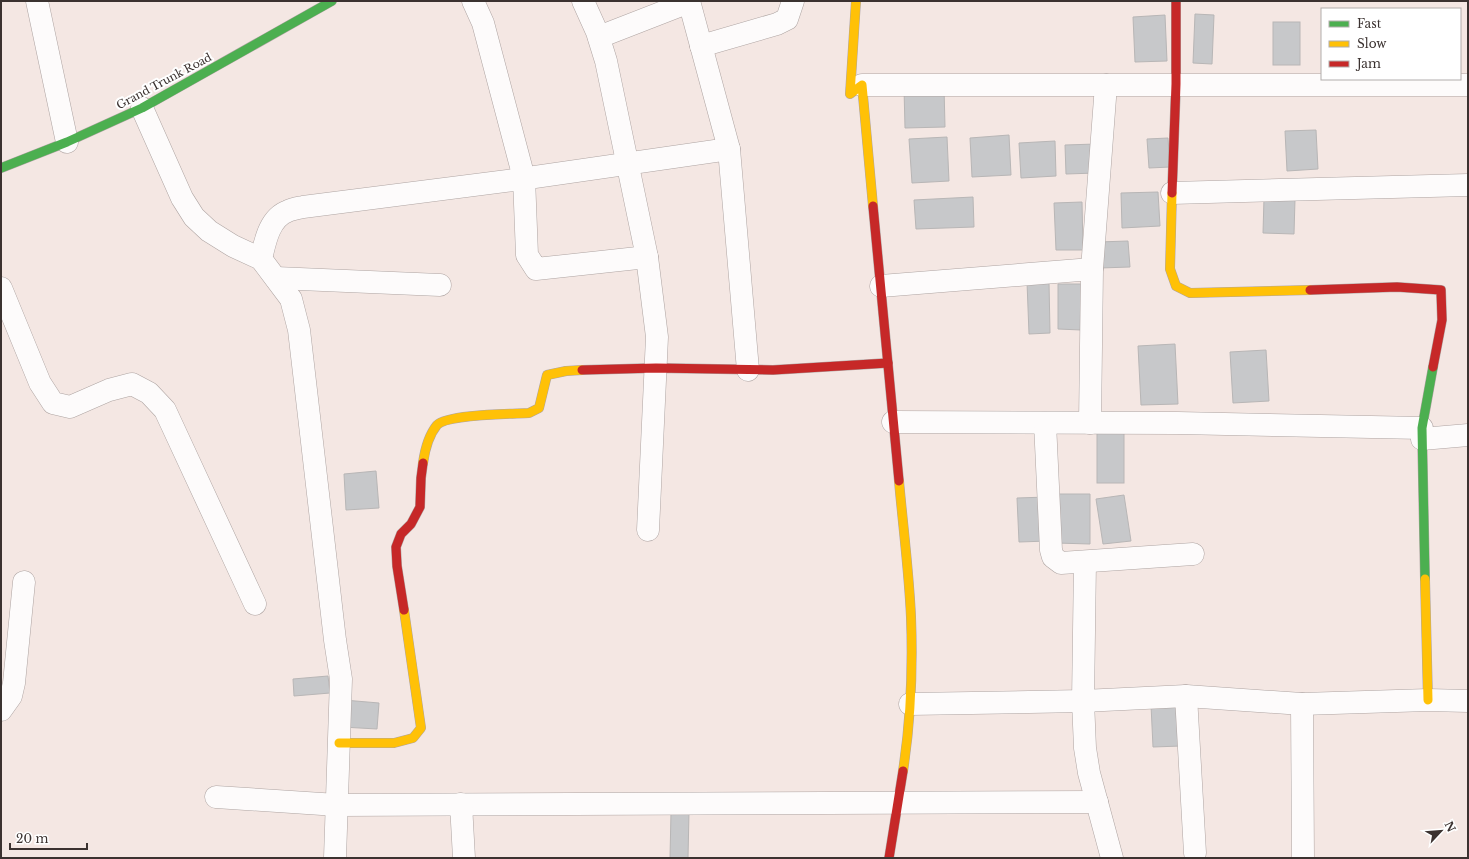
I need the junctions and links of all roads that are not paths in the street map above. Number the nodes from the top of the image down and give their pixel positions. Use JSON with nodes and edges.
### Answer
{"nodes":[{"id":1,"x":37,"y":1,"type":"edge"},
{"id":2,"x":332,"y":1,"type":"edge"},
{"id":3,"x":474,"y":1,"type":"edge"},
{"id":4,"x":583,"y":1,"type":"edge"},
{"id":5,"x":792,"y":1,"type":"edge"},
{"id":6,"x":856,"y":1,"type":"edge"},
{"id":7,"x":1176,"y":1,"type":"edge"},
{"id":8,"x":689,"y":2,"type":"edge"},
{"id":9,"x":599,"y":37,"type":"junction"},
{"id":10,"x":701,"y":46,"type":"junction"},
{"id":11,"x":1176,"y":84,"type":"junction"},
{"id":12,"x":862,"y":85,"type":"junction"},
{"id":13,"x":1106,"y":85,"type":"junction"},
{"id":14,"x":1468,"y":85,"type":"edge"},
{"id":15,"x":142,"y":108,"type":"junction"},
{"id":16,"x":67,"y":142,"type":"junction"},
{"id":17,"x":729,"y":149,"type":"junction"},
{"id":18,"x":628,"y":163,"type":"junction"},
{"id":19,"x":1,"y":168,"type":"edge"},
{"id":20,"x":524,"y":178,"type":"junction"},
{"id":21,"x":1468,"y":185,"type":"edge"},
{"id":22,"x":1172,"y":193,"type":"junction"},
{"id":23,"x":647,"y":257,"type":"junction"},
{"id":24,"x":261,"y":259,"type":"junction"},
{"id":25,"x":1092,"y":269,"type":"junction"},
{"id":26,"x":276,"y":278,"type":"junction"},
{"id":27,"x":440,"y":285,"type":"dead end"},
{"id":28,"x":881,"y":286,"type":"junction"},
{"id":29,"x":1,"y":288,"type":"edge"},
{"id":30,"x":888,"y":363,"type":"junction"},
{"id":31,"x":656,"y":368,"type":"junction"},
{"id":32,"x":748,"y":370,"type":"junction"},
{"id":33,"x":893,"y":422,"type":"junction"},
{"id":34,"x":1045,"y":422,"type":"junction"},
{"id":35,"x":1090,"y":423,"type":"junction"},
{"id":36,"x":1422,"y":434,"type":"junction"},
{"id":37,"x":1468,"y":435,"type":"edge"},
{"id":38,"x":648,"y":530,"type":"dead end"},
{"id":39,"x":1193,"y":554,"type":"dead end"},
{"id":40,"x":1085,"y":562,"type":"junction"},
{"id":41,"x":24,"y":582,"type":"dead end"},
{"id":42,"x":255,"y":604,"type":"dead end"},
{"id":43,"x":1186,"y":696,"type":"junction"},
{"id":44,"x":1428,"y":700,"type":"junction"},
{"id":45,"x":1083,"y":701,"type":"junction"},
{"id":46,"x":1468,"y":701,"type":"edge"},
{"id":47,"x":910,"y":704,"type":"junction"},
{"id":48,"x":1302,"y":704,"type":"junction"},
{"id":49,"x":1,"y":710,"type":"edge"},
{"id":50,"x":339,"y":743,"type":"junction"},
{"id":51,"x":216,"y":797,"type":"dead end"},
{"id":52,"x":898,"y":802,"type":"junction"},
{"id":53,"x":1097,"y":802,"type":"junction"},
{"id":54,"x":461,"y":804,"type":"junction"},
{"id":55,"x":337,"y":805,"type":"junction"},
{"id":56,"x":1195,"y":853,"type":"dead end"},
{"id":57,"x":335,"y":858,"type":"edge"},
{"id":58,"x":464,"y":858,"type":"edge"},
{"id":59,"x":889,"y":858,"type":"edge"},
{"id":60,"x":1112,"y":858,"type":"edge"},
{"id":61,"x":1303,"y":858,"type":"edge"}],
"edges":[{"from":1,"to":16,"type":"street"},
{"from":2,"to":15,"type":"street","name":"Grand Trunk Road"},
{"from":3,"to":20,"type":"street"},
{"from":4,"to":9,"type":"street"},
{"from":5,"to":10,"type":"street"},
{"from":6,"to":12,"type":"street"},
{"from":7,"to":11,"type":"street"},
{"from":8,"to":9,"type":"street"},
{"from":8,"to":10,"type":"street"},
{"from":9,"to":18,"type":"street"},
{"from":10,"to":17,"type":"street"},
{"from":11,"to":13,"type":"street"},
{"from":11,"to":14,"type":"street"},
{"from":11,"to":22,"type":"street"},
{"from":12,"to":13,"type":"street"},
{"from":12,"to":28,"type":"street"},
{"from":13,"to":25,"type":"street"},
{"from":15,"to":16,"type":"street","name":"Grand Trunk Road"},
{"from":15,"to":24,"type":"street"},
{"from":16,"to":19,"type":"street","name":"Grand Trunk Road"},
{"from":17,"to":18,"type":"street"},
{"from":17,"to":32,"type":"street"},
{"from":18,"to":20,"type":"street"},
{"from":18,"to":23,"type":"street"},
{"from":20,"to":23,"type":"street"},
{"from":20,"to":24,"type":"street"},
{"from":21,"to":22,"type":"street"},
{"from":22,"to":36,"type":"street"},
{"from":23,"to":31,"type":"street"},
{"from":24,"to":26,"type":"street"},
{"from":25,"to":28,"type":"street"},
{"from":25,"to":35,"type":"street"},
{"from":26,"to":27,"type":"street"},
{"from":26,"to":50,"type":"street"},
{"from":28,"to":30,"type":"street"},
{"from":29,"to":42,"type":"street"},
{"from":30,"to":32,"type":"street"},
{"from":30,"to":33,"type":"street"},
{"from":31,"to":32,"type":"street"},
{"from":31,"to":38,"type":"street"},
{"from":31,"to":50,"type":"street"},
{"from":33,"to":34,"type":"street"},
{"from":33,"to":47,"type":"street"},
{"from":34,"to":35,"type":"street"},
{"from":34,"to":40,"type":"street"},
{"from":35,"to":36,"type":"street"},
{"from":36,"to":37,"type":"street"},
{"from":36,"to":44,"type":"street"},
{"from":39,"to":40,"type":"street"},
{"from":40,"to":45,"type":"street"},
{"from":41,"to":49,"type":"street"},
{"from":43,"to":45,"type":"street"},
{"from":43,"to":48,"type":"street"},
{"from":43,"to":56,"type":"street"},
{"from":44,"to":46,"type":"street"},
{"from":44,"to":48,"type":"street"},
{"from":45,"to":47,"type":"street"},
{"from":45,"to":53,"type":"street"},
{"from":47,"to":52,"type":"street"},
{"from":48,"to":61,"type":"street"},
{"from":50,"to":55,"type":"street"},
{"from":51,"to":55,"type":"street"},
{"from":52,"to":53,"type":"street"},
{"from":52,"to":54,"type":"street"},
{"from":52,"to":59,"type":"street"},
{"from":53,"to":60,"type":"street"},
{"from":54,"to":55,"type":"street"},
{"from":54,"to":58,"type":"street"},
{"from":55,"to":57,"type":"street"}]}
